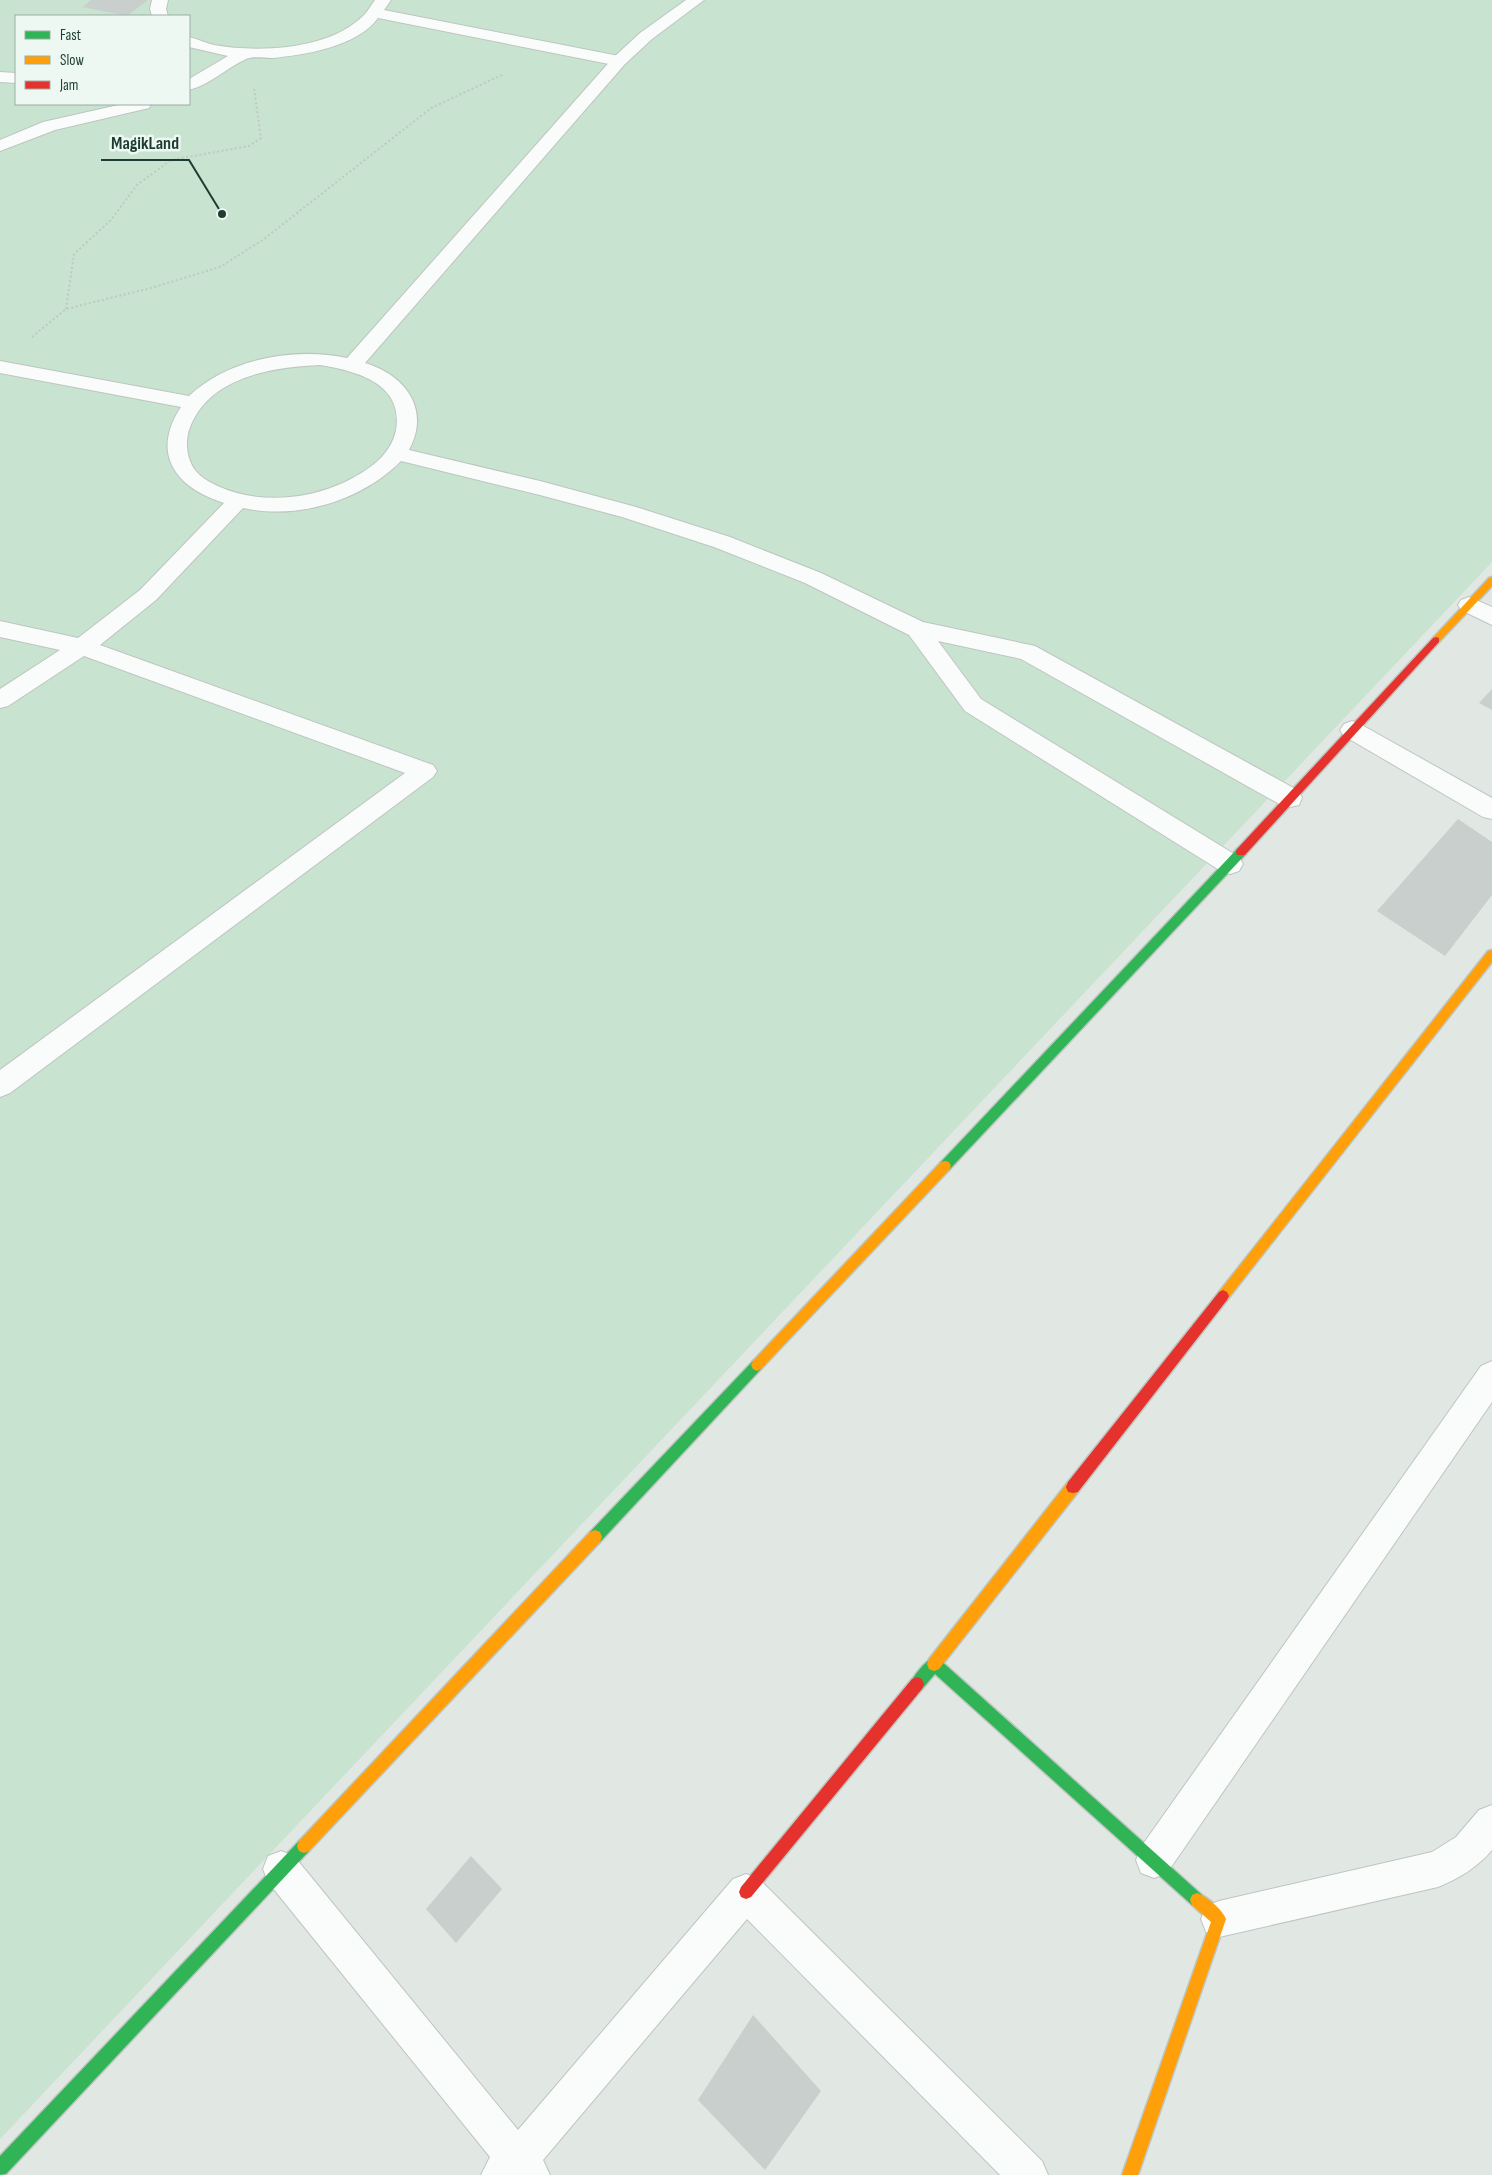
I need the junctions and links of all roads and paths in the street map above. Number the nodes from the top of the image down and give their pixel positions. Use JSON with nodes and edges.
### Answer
{"nodes":[{"id":1,"x":160,"y":0,"type":"edge"},
{"id":2,"x":696,"y":0,"type":"edge"},
{"id":3,"x":379,"y":6,"type":"edge"},
{"id":4,"x":160,"y":15,"type":"edge"},
{"id":5,"x":192,"y":46,"type":"edge"},
{"id":6,"x":556,"y":49,"type":"junction"},
{"id":7,"x":242,"y":54,"type":"junction"},
{"id":8,"x":619,"y":61,"type":"junction"},
{"id":9,"x":0,"y":77,"type":"edge"},
{"id":10,"x":15,"y":78,"type":"edge"},
{"id":11,"x":194,"y":82,"type":"edge"},
{"id":12,"x":138,"y":105,"type":"edge"},
{"id":13,"x":0,"y":146,"type":"edge"},
{"id":14,"x":66,"y":309,"type":"junction"},
{"id":15,"x":29,"y":340,"type":"dead end"},
{"id":16,"x":353,"y":364,"type":"junction"},
{"id":17,"x":0,"y":367,"type":"edge"},
{"id":18,"x":193,"y":403,"type":"junction"},
{"id":19,"x":397,"y":454,"type":"junction"},
{"id":20,"x":238,"y":501,"type":"junction"},
{"id":21,"x":1492,"y":580,"type":"edge"},
{"id":22,"x":1469,"y":605,"type":"junction"},
{"id":23,"x":1492,"y":617,"type":"edge"},
{"id":24,"x":0,"y":629,"type":"edge"},
{"id":25,"x":917,"y":629,"type":"junction"},
{"id":26,"x":82,"y":647,"type":"junction"},
{"id":27,"x":0,"y":700,"type":"edge"},
{"id":28,"x":1352,"y":730,"type":"junction"},
{"id":29,"x":1290,"y":798,"type":"junction"},
{"id":30,"x":1492,"y":810,"type":"edge"},
{"id":31,"x":1230,"y":864,"type":"junction"},
{"id":32,"x":1492,"y":954,"type":"edge"},
{"id":33,"x":0,"y":1085,"type":"edge"},
{"id":34,"x":1492,"y":1376,"type":"edge"},
{"id":35,"x":934,"y":1664,"type":"junction"},
{"id":36,"x":1492,"y":1823,"type":"edge"},
{"id":37,"x":1154,"y":1860,"type":"junction"},
{"id":38,"x":281,"y":1868,"type":"junction"},
{"id":39,"x":746,"y":1892,"type":"junction"},
{"id":40,"x":1219,"y":1919,"type":"junction"},
{"id":41,"x":0,"y":2168,"type":"edge"},
{"id":42,"x":515,"y":2169,"type":"edge"},
{"id":43,"x":1028,"y":2175,"type":"edge"},
{"id":44,"x":1130,"y":2175,"type":"edge"}],
"edges":[{"from":1,"to":4,"type":"street"},
{"from":2,"to":8,"type":"street"},
{"from":3,"to":6,"type":"street"},
{"from":3,"to":7,"type":"street"},
{"from":5,"to":7,"type":"street"},
{"from":6,"to":8,"type":"street"},
{"from":6,"to":14,"type":"path"},
{"from":7,"to":11,"type":"street"},
{"from":8,"to":16,"type":"street"},
{"from":9,"to":10,"type":"street"},
{"from":11,"to":14,"type":"path"},
{"from":12,"to":13,"type":"street"},
{"from":14,"to":15,"type":"path"},
{"from":16,"to":18,"type":"street"},
{"from":16,"to":19,"type":"street"},
{"from":17,"to":18,"type":"street"},
{"from":18,"to":20,"type":"street"},
{"from":19,"to":20,"type":"street"},
{"from":19,"to":25,"type":"street"},
{"from":20,"to":26,"type":"street"},
{"from":21,"to":22,"type":"street"},
{"from":22,"to":23,"type":"street"},
{"from":22,"to":28,"type":"street"},
{"from":24,"to":26,"type":"street"},
{"from":25,"to":29,"type":"street"},
{"from":25,"to":31,"type":"street"},
{"from":26,"to":27,"type":"street"},
{"from":26,"to":33,"type":"street"},
{"from":28,"to":29,"type":"street"},
{"from":28,"to":30,"type":"street"},
{"from":29,"to":31,"type":"street"},
{"from":31,"to":38,"type":"street"},
{"from":32,"to":35,"type":"street"},
{"from":34,"to":37,"type":"street"},
{"from":35,"to":37,"type":"street"},
{"from":35,"to":39,"type":"street"},
{"from":36,"to":40,"type":"street"},
{"from":37,"to":40,"type":"street"},
{"from":38,"to":41,"type":"street"},
{"from":38,"to":42,"type":"street"},
{"from":39,"to":42,"type":"street"},
{"from":39,"to":43,"type":"street"},
{"from":40,"to":44,"type":"street"}]}
